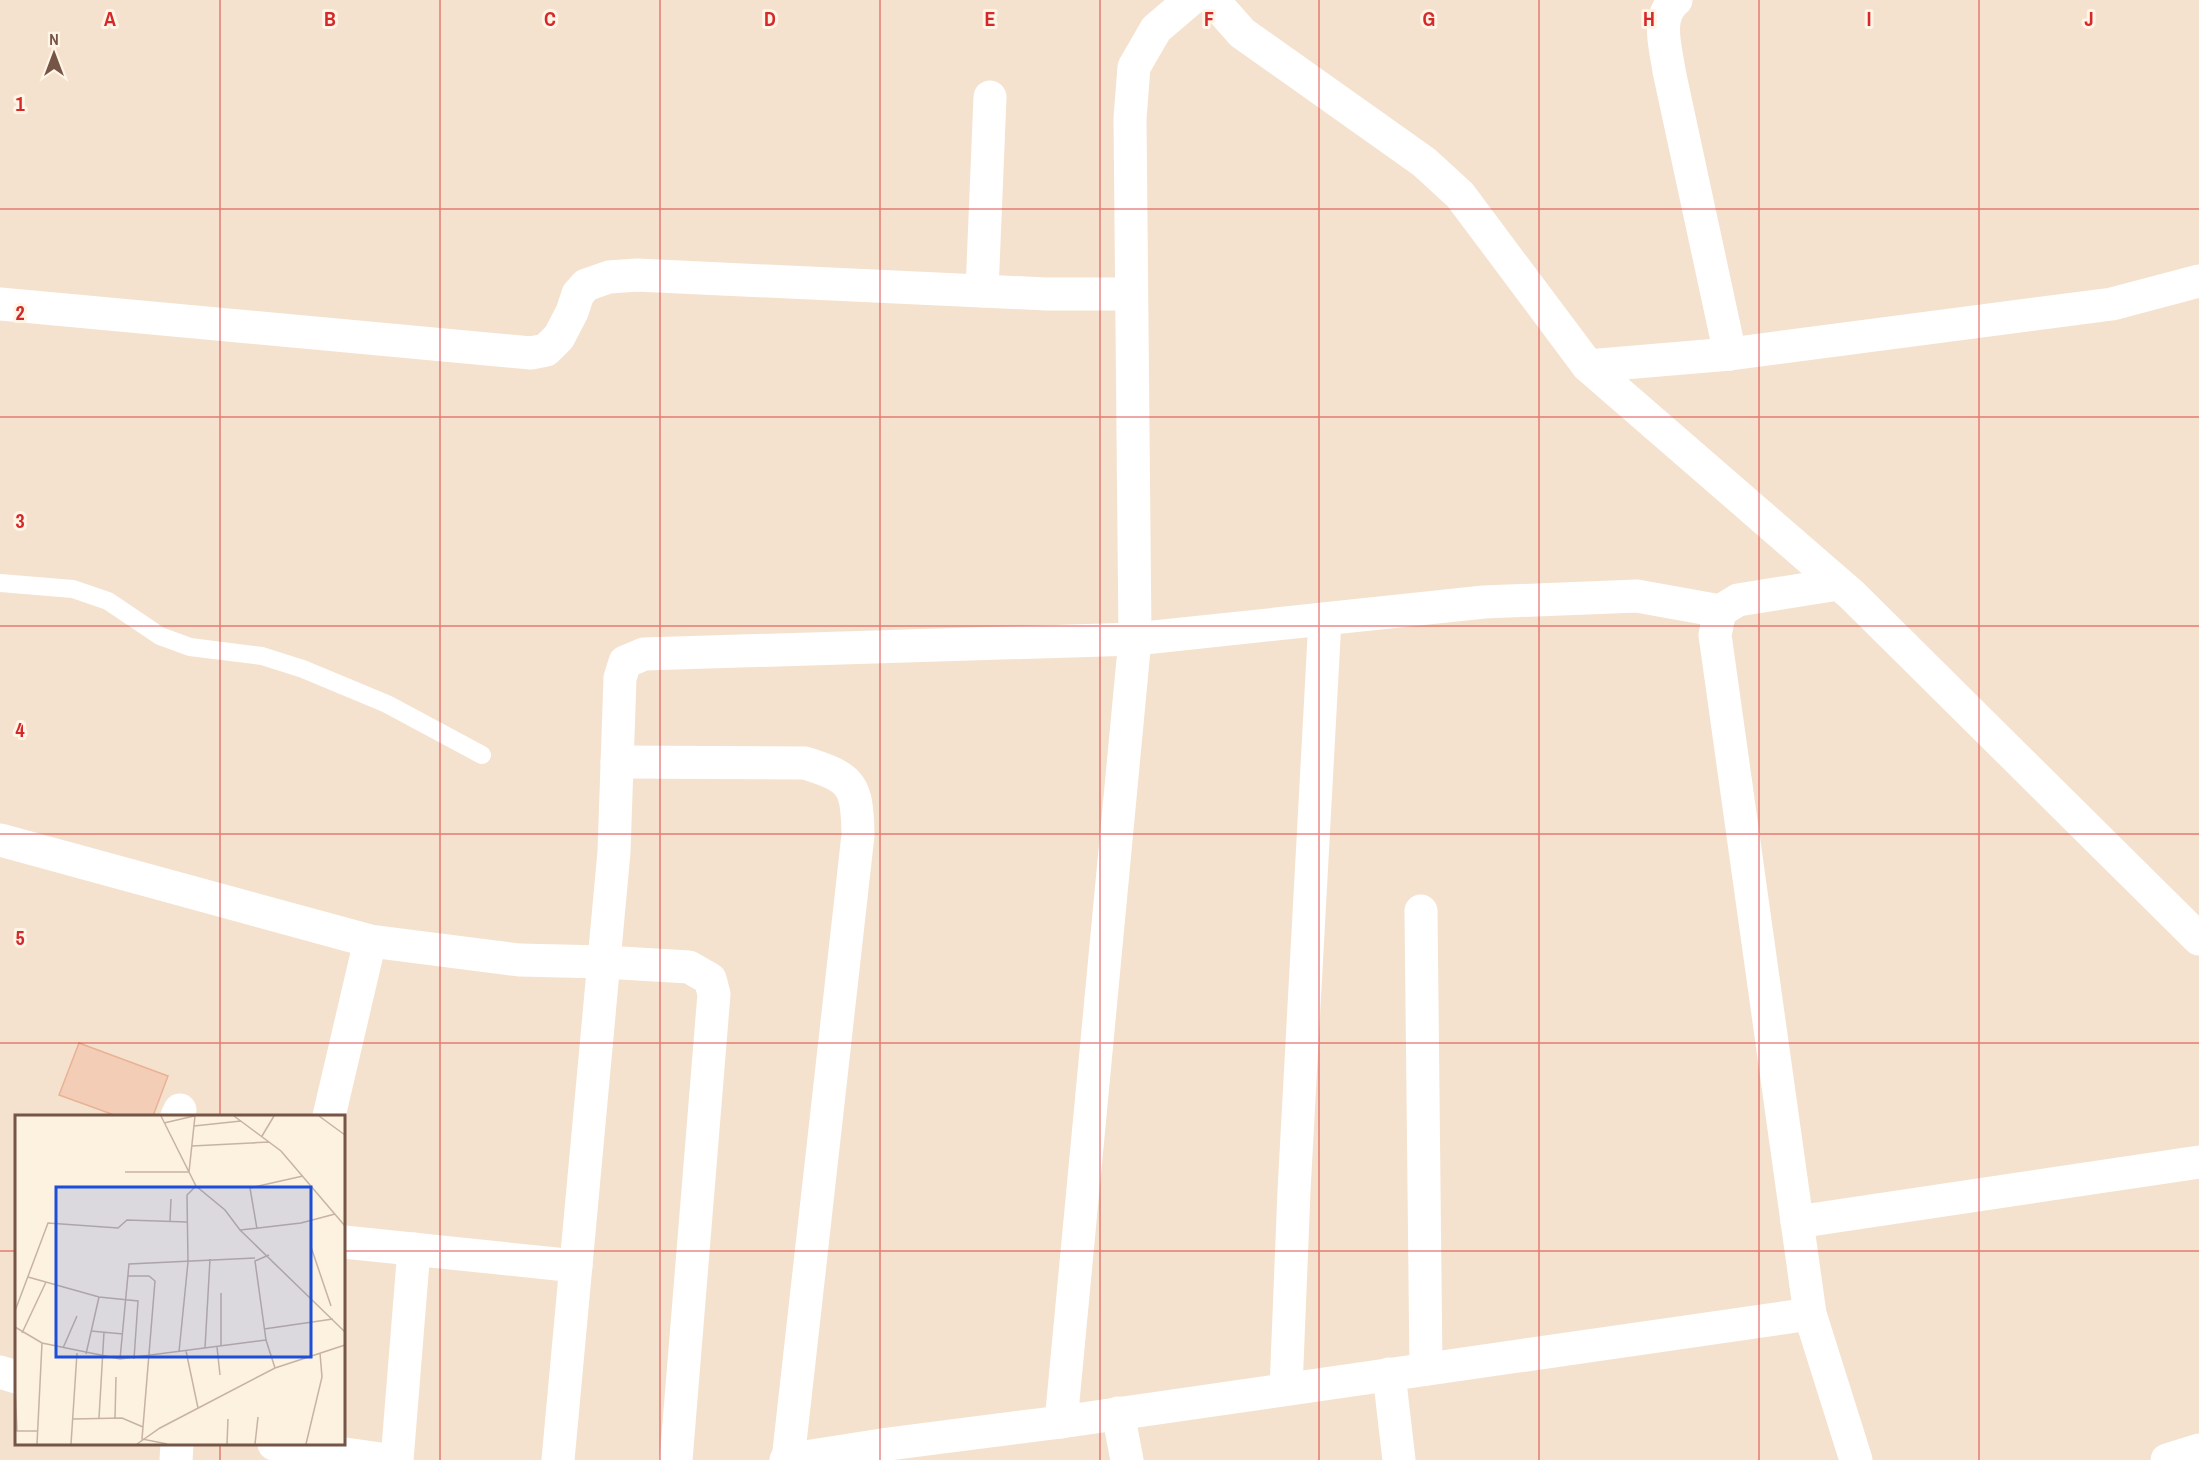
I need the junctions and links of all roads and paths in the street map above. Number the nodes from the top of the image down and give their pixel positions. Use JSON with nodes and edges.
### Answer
{"nodes":[{"id":1,"x":1190,"y":0,"type":"edge"},
{"id":2,"x":1213,"y":0,"type":"edge"},
{"id":3,"x":1676,"y":0,"type":"edge"},
{"id":4,"x":990,"y":97,"type":"dead end"},
{"id":5,"x":2199,"y":281,"type":"edge"},
{"id":6,"x":982,"y":291,"type":"junction"},
{"id":7,"x":1131,"y":294,"type":"junction"},
{"id":8,"x":0,"y":304,"type":"edge"},
{"id":9,"x":1730,"y":354,"type":"junction"},
{"id":10,"x":1588,"y":366,"type":"junction"},
{"id":11,"x":0,"y":583,"type":"edge"},
{"id":12,"x":1838,"y":584,"type":"junction"},
{"id":13,"x":1720,"y":611,"type":"junction"},
{"id":14,"x":1325,"y":620,"type":"junction"},
{"id":15,"x":1135,"y":639,"type":"junction"},
{"id":16,"x":482,"y":755,"type":"dead end"},
{"id":17,"x":617,"y":762,"type":"junction"},
{"id":18,"x":0,"y":840,"type":"edge"},
{"id":19,"x":1421,"y":911,"type":"dead end"},
{"id":20,"x":2199,"y":939,"type":"edge"},
{"id":21,"x":370,"y":941,"type":"junction"},
{"id":22,"x":604,"y":962,"type":"junction"},
{"id":23,"x":329,"y":1115,"type":"edge"},
{"id":24,"x":2199,"y":1162,"type":"edge"},
{"id":25,"x":1797,"y":1222,"type":"junction"},
{"id":26,"x":345,"y":1242,"type":"edge"},
{"id":27,"x":414,"y":1249,"type":"junction"},
{"id":28,"x":576,"y":1266,"type":"junction"},
{"id":29,"x":1810,"y":1314,"type":"junction"},
{"id":30,"x":1426,"y":1369,"type":"junction"},
{"id":31,"x":0,"y":1372,"type":"edge"},
{"id":32,"x":1389,"y":1374,"type":"junction"},
{"id":33,"x":15,"y":1377,"type":"edge"},
{"id":34,"x":1286,"y":1389,"type":"junction"},
{"id":35,"x":1118,"y":1413,"type":"junction"},
{"id":36,"x":1061,"y":1422,"type":"junction"},
{"id":37,"x":177,"y":1445,"type":"edge"},
{"id":38,"x":287,"y":1445,"type":"edge"},
{"id":39,"x":2199,"y":1450,"type":"edge"},
{"id":40,"x":176,"y":1460,"type":"edge"},
{"id":41,"x":388,"y":1460,"type":"edge"},
{"id":42,"x":398,"y":1460,"type":"edge"},
{"id":43,"x":558,"y":1460,"type":"edge"},
{"id":44,"x":676,"y":1460,"type":"edge"},
{"id":45,"x":788,"y":1460,"type":"edge"},
{"id":46,"x":1126,"y":1460,"type":"edge"},
{"id":47,"x":1399,"y":1460,"type":"edge"},
{"id":48,"x":1856,"y":1460,"type":"edge"},
{"id":49,"x":2168,"y":1460,"type":"edge"}],
"edges":[{"from":1,"to":7,"type":"street"},
{"from":2,"to":10,"type":"street"},
{"from":3,"to":9,"type":"street"},
{"from":4,"to":6,"type":"street"},
{"from":5,"to":9,"type":"street"},
{"from":6,"to":7,"type":"street"},
{"from":6,"to":8,"type":"street"},
{"from":7,"to":15,"type":"street"},
{"from":9,"to":10,"type":"street"},
{"from":10,"to":12,"type":"street"},
{"from":11,"to":16,"type":"lane"},
{"from":12,"to":13,"type":"street"},
{"from":12,"to":20,"type":"street"},
{"from":13,"to":14,"type":"street"},
{"from":13,"to":25,"type":"street"},
{"from":14,"to":15,"type":"street"},
{"from":14,"to":34,"type":"street"},
{"from":15,"to":17,"type":"street"},
{"from":15,"to":36,"type":"street"},
{"from":17,"to":22,"type":"street"},
{"from":17,"to":45,"type":"street"},
{"from":18,"to":21,"type":"street"},
{"from":19,"to":30,"type":"street"},
{"from":21,"to":22,"type":"street"},
{"from":21,"to":23,"type":"street"},
{"from":22,"to":28,"type":"street"},
{"from":22,"to":44,"type":"street"},
{"from":24,"to":25,"type":"street"},
{"from":25,"to":29,"type":"street"},
{"from":26,"to":27,"type":"street"},
{"from":27,"to":28,"type":"street"},
{"from":27,"to":42,"type":"street"},
{"from":28,"to":43,"type":"street"},
{"from":29,"to":30,"type":"street"},
{"from":29,"to":48,"type":"street"},
{"from":30,"to":32,"type":"street"},
{"from":31,"to":33,"type":"street"},
{"from":32,"to":34,"type":"street"},
{"from":32,"to":47,"type":"street"},
{"from":34,"to":35,"type":"street"},
{"from":35,"to":36,"type":"street"},
{"from":35,"to":46,"type":"street"},
{"from":36,"to":45,"type":"street"},
{"from":37,"to":40,"type":"street"},
{"from":38,"to":41,"type":"street"},
{"from":39,"to":49,"type":"street"}]}
